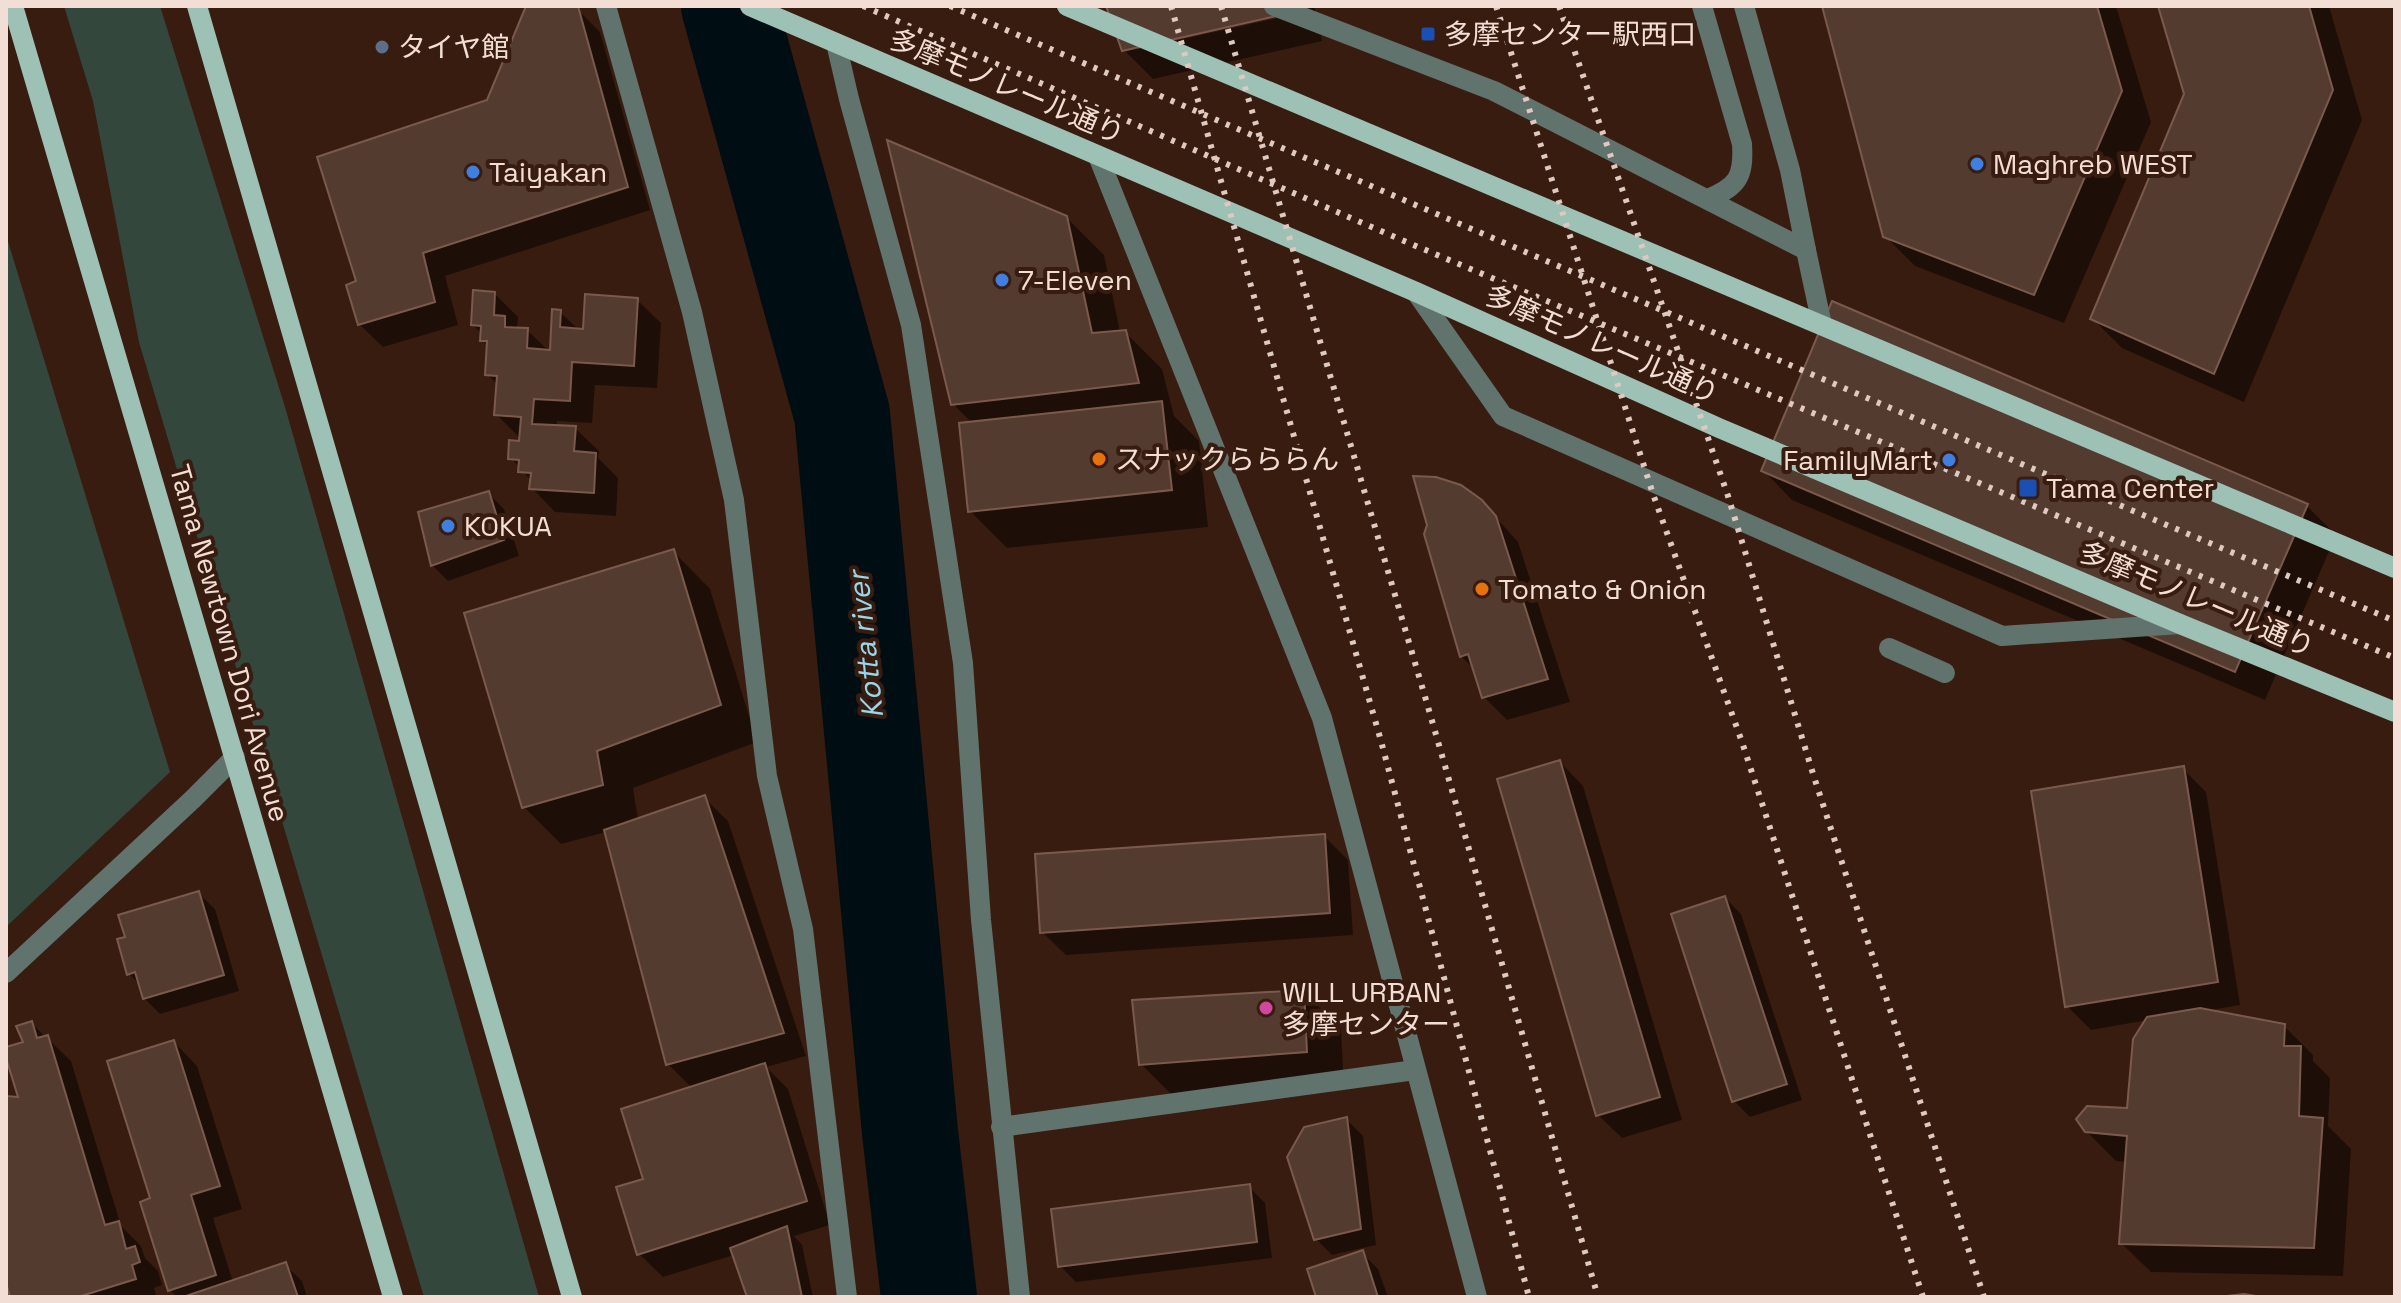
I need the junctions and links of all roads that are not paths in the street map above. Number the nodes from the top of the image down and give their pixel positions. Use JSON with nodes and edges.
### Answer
{"nodes":[{"id":1,"x":13,"y":6,"type":"edge"},
{"id":2,"x":197,"y":6,"type":"edge"},
{"id":3,"x":606,"y":6,"type":"edge"},
{"id":4,"x":750,"y":6,"type":"edge"},
{"id":5,"x":1067,"y":6,"type":"edge"},
{"id":6,"x":1274,"y":6,"type":"edge"},
{"id":7,"x":1702,"y":6,"type":"edge"},
{"id":8,"x":1744,"y":6,"type":"edge"},
{"id":9,"x":836,"y":43,"type":"junction"},
{"id":10,"x":1098,"y":156,"type":"junction"},
{"id":11,"x":1708,"y":199,"type":"junction"},
{"id":12,"x":1806,"y":250,"type":"junction"},
{"id":13,"x":1416,"y":292,"type":"junction"},
{"id":14,"x":1822,"y":325,"type":"junction"},
{"id":15,"x":2395,"y":568,"type":"edge"},
{"id":16,"x":2180,"y":624,"type":"junction"},
{"id":17,"x":1889,"y":648,"type":"dead end"},
{"id":18,"x":1945,"y":673,"type":"dead end"},
{"id":19,"x":2395,"y":712,"type":"edge"},
{"id":20,"x":235,"y":757,"type":"junction"},
{"id":21,"x":6,"y":973,"type":"edge"},
{"id":22,"x":1415,"y":1070,"type":"junction"},
{"id":23,"x":1001,"y":1127,"type":"junction"},
{"id":24,"x":393,"y":1297,"type":"edge"},
{"id":25,"x":572,"y":1297,"type":"edge"},
{"id":26,"x":847,"y":1297,"type":"edge"},
{"id":27,"x":1020,"y":1297,"type":"edge"},
{"id":28,"x":1477,"y":1297,"type":"edge"}],
"edges":[{"from":1,"to":20,"type":"main road","name":"Tama Newtown Dori Avenue"},
{"from":2,"to":25,"type":"main road"},
{"from":3,"to":26,"type":"street"},
{"from":4,"to":9,"type":"main road","name":"多摩モノレール通り"},
{"from":5,"to":14,"type":"main road"},
{"from":6,"to":11,"type":"street"},
{"from":7,"to":11,"type":"street"},
{"from":8,"to":12,"type":"street"},
{"from":9,"to":10,"type":"main road","name":"多摩モノレール通り"},
{"from":9,"to":23,"type":"street"},
{"from":10,"to":13,"type":"main road","name":"多摩モノレール通り"},
{"from":10,"to":22,"type":"street"},
{"from":11,"to":12,"type":"street"},
{"from":12,"to":14,"type":"street"},
{"from":13,"to":16,"type":"main road","name":"多摩モノレール通り"},
{"from":13,"to":16,"type":"street"},
{"from":14,"to":15,"type":"main road"},
{"from":16,"to":19,"type":"main road","name":"多摩モノレール通り"},
{"from":17,"to":18,"type":"street"},
{"from":20,"to":21,"type":"street"},
{"from":20,"to":24,"type":"main road","name":"Tama Newtown Dori Avenue"},
{"from":22,"to":23,"type":"street"},
{"from":22,"to":28,"type":"street"},
{"from":23,"to":27,"type":"street"}]}
